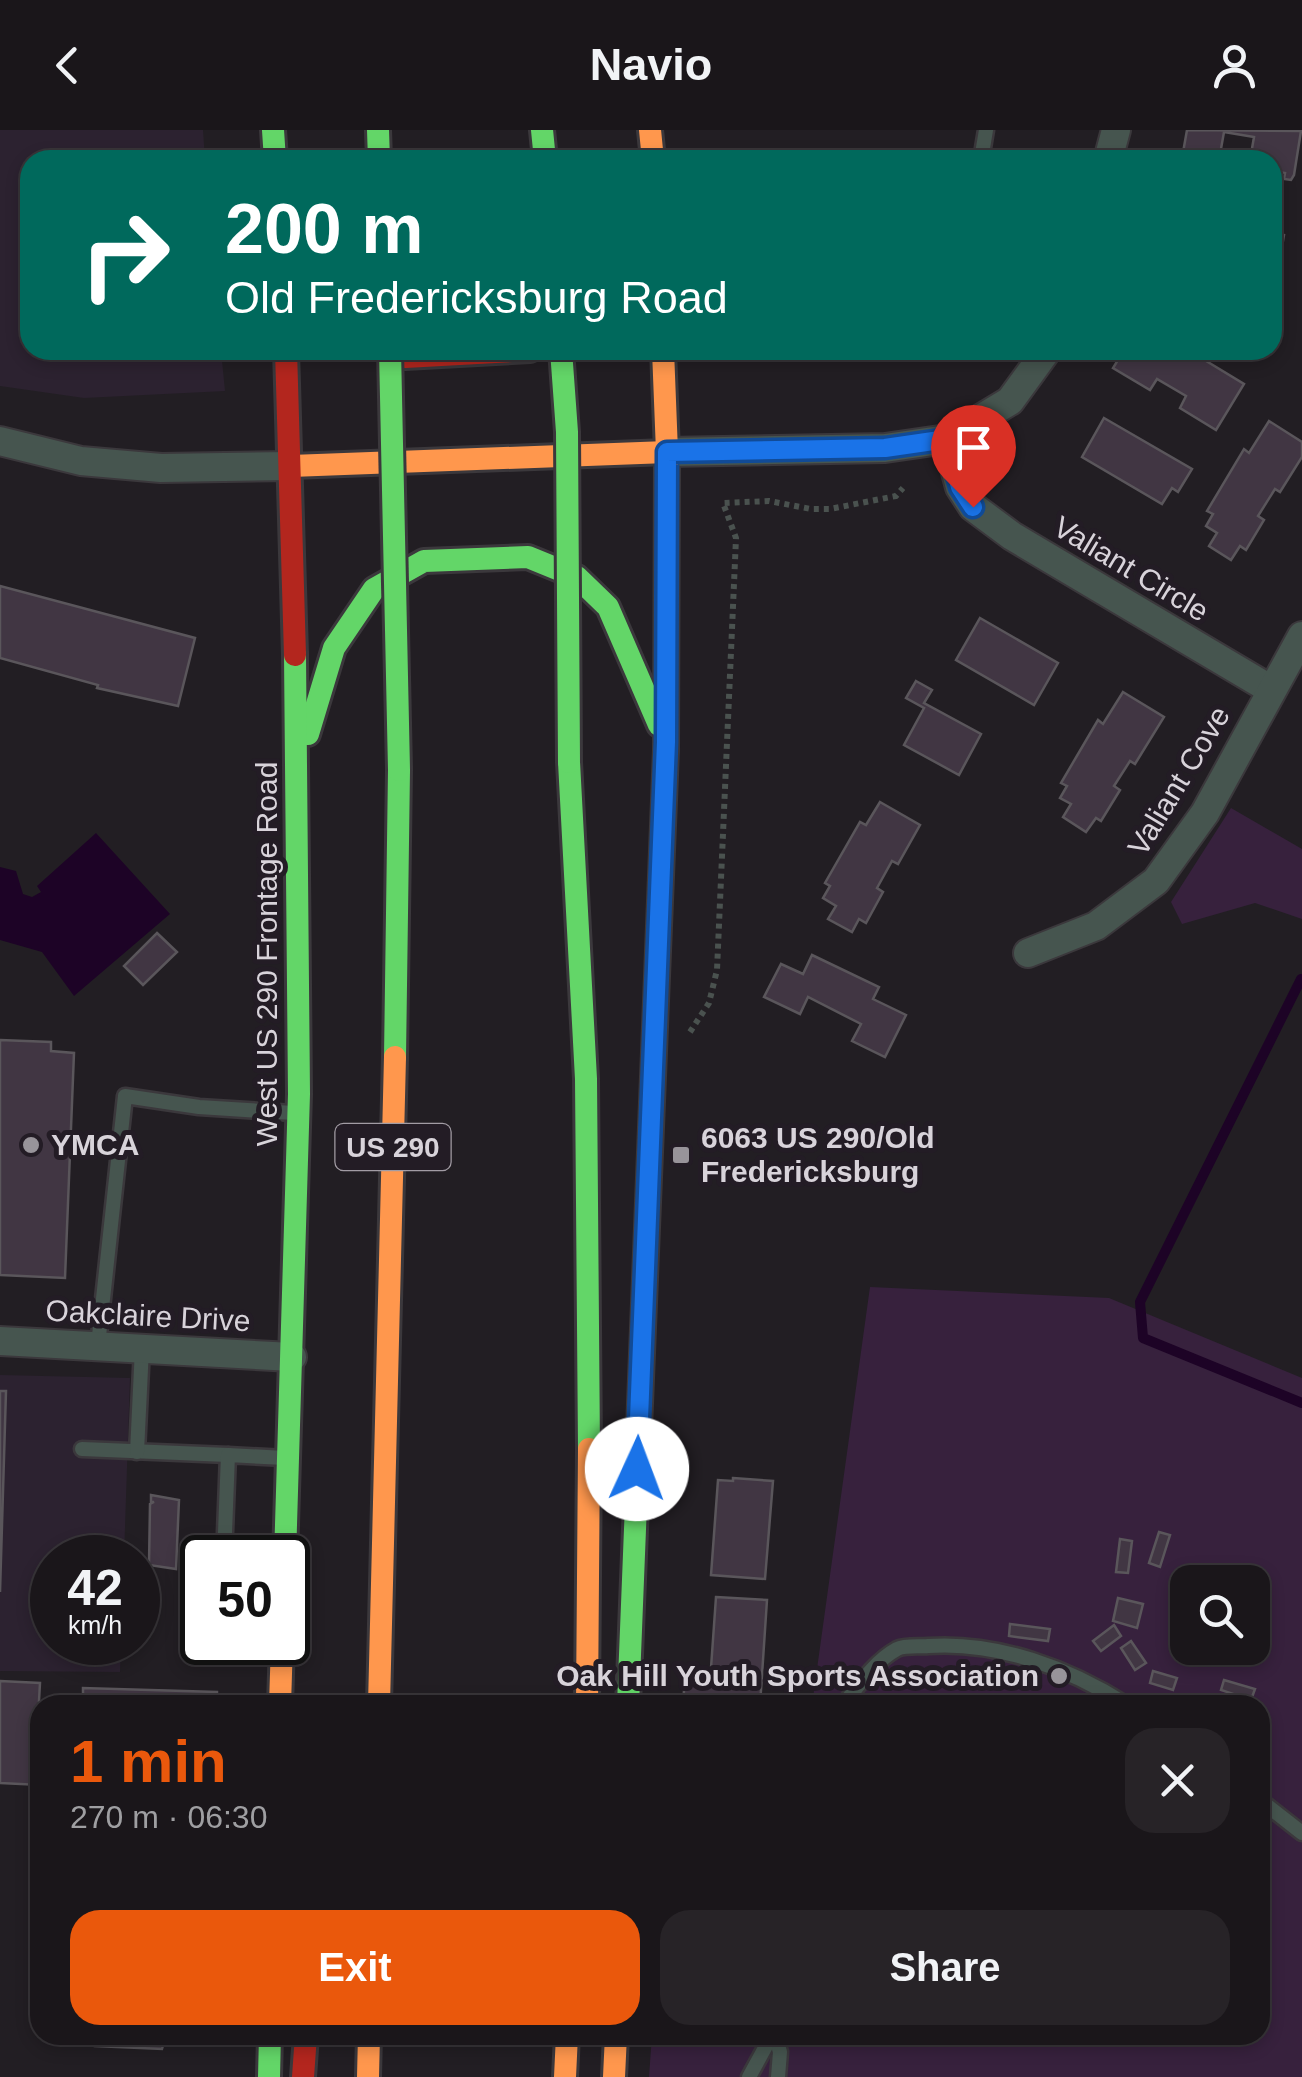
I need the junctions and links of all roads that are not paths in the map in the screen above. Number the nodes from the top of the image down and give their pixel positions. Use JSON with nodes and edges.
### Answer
{"nodes":[{"id":1,"x":286,"y":360,"type":"edge"},
{"id":2,"x":390,"y":360,"type":"edge"},
{"id":3,"x":561,"y":360,"type":"edge"},
{"id":4,"x":663,"y":360,"type":"edge"},
{"id":5,"x":1040,"y":360,"type":"edge"},
{"id":6,"x":947,"y":439,"type":"junction"},
{"id":7,"x":0,"y":441,"type":"edge"},
{"id":8,"x":667,"y":452,"type":"junction"},
{"id":9,"x":291,"y":466,"type":"junction"},
{"id":10,"x":1302,"y":636,"type":"edge"},
{"id":11,"x":1270,"y":688,"type":"junction"},
{"id":12,"x":666,"y":742,"type":"junction"},
{"id":13,"x":298,"y":766,"type":"junction"},
{"id":14,"x":1028,"y":953,"type":"dead end"},
{"id":15,"x":299,"y":1113,"type":"junction"},
{"id":16,"x":0,"y":1342,"type":"edge"},
{"id":17,"x":98,"y":1345,"type":"junction"},
{"id":18,"x":142,"y":1348,"type":"junction"},
{"id":19,"x":292,"y":1357,"type":"junction"},
{"id":20,"x":82,"y":1449,"type":"dead end"},
{"id":21,"x":137,"y":1452,"type":"junction"},
{"id":22,"x":228,"y":1456,"type":"junction"},
{"id":23,"x":288,"y":1458,"type":"junction"},
{"id":24,"x":384,"y":1524,"type":"junction"},
{"id":25,"x":225,"y":1535,"type":"edge"},
{"id":26,"x":286,"y":1535,"type":"edge"},
{"id":27,"x":357,"y":1650,"type":"dead end"},
{"id":28,"x":281,"y":1665,"type":"edge"},
{"id":29,"x":280,"y":1695,"type":"edge"},
{"id":30,"x":380,"y":1695,"type":"edge"},
{"id":31,"x":587,"y":1695,"type":"edge"},
{"id":32,"x":628,"y":1695,"type":"edge"},
{"id":33,"x":851,"y":1695,"type":"edge"},
{"id":34,"x":1108,"y":1695,"type":"edge"},
{"id":35,"x":1270,"y":1808,"type":"edge"},
{"id":36,"x":1302,"y":1832,"type":"edge"},
{"id":37,"x":270,"y":2045,"type":"edge"},
{"id":38,"x":305,"y":2045,"type":"edge"},
{"id":39,"x":369,"y":2045,"type":"edge"},
{"id":40,"x":567,"y":2045,"type":"edge"},
{"id":41,"x":616,"y":2045,"type":"edge"},
{"id":42,"x":768,"y":2045,"type":"edge"},
{"id":43,"x":778,"y":2045,"type":"edge"},
{"id":44,"x":269,"y":2077,"type":"edge"},
{"id":45,"x":303,"y":2077,"type":"edge"},
{"id":46,"x":368,"y":2077,"type":"edge"},
{"id":47,"x":565,"y":2077,"type":"edge"},
{"id":48,"x":614,"y":2077,"type":"edge"},
{"id":49,"x":749,"y":2077,"type":"edge"},
{"id":50,"x":778,"y":2077,"type":"edge"}],
"edges":[{"from":1,"to":9,"type":"main road","name":"West US 290 Frontage Road"},
{"from":2,"to":24,"type":"main road","number":"US 290","bridge":true},
{"from":3,"to":31,"type":"main road","bridge":true},
{"from":4,"to":8,"type":"main road"},
{"from":5,"to":6,"type":"street"},
{"from":6,"to":8,"type":"street"},
{"from":6,"to":11,"type":"street","name":"Valiant Circle"},
{"from":7,"to":9,"type":"street"},
{"from":8,"to":9,"type":"main road"},
{"from":8,"to":12,"type":"main road"},
{"from":9,"to":13,"type":"main road","name":"West US 290 Frontage Road"},
{"from":10,"to":11,"type":"street"},
{"from":11,"to":14,"type":"street","name":"Valiant Cove"},
{"from":12,"to":13,"type":"main road"},
{"from":12,"to":32,"type":"main road"},
{"from":13,"to":15,"type":"main road","name":"West US 290 Frontage Road"},
{"from":15,"to":17,"type":"lane"},
{"from":15,"to":19,"type":"main road","name":"West US 290 Frontage Road"},
{"from":16,"to":17,"type":"street","name":"Oakclaire Drive"},
{"from":17,"to":18,"type":"street","name":"Oakclaire Drive"},
{"from":18,"to":19,"type":"street","name":"Oakclaire Drive"},
{"from":18,"to":21,"type":"lane"},
{"from":19,"to":23,"type":"main road","name":"West US 290 Frontage Road"},
{"from":20,"to":21,"type":"lane"},
{"from":21,"to":22,"type":"lane"},
{"from":22,"to":23,"type":"lane"},
{"from":22,"to":25,"type":"lane"},
{"from":23,"to":26,"type":"main road","name":"West US 290 Frontage Road"},
{"from":24,"to":27,"type":"main road"},
{"from":24,"to":30,"type":"main road","number":"US 290"},
{"from":28,"to":29,"type":"main road"},
{"from":33,"to":34,"type":"lane"},
{"from":35,"to":36,"type":"lane"},
{"from":37,"to":44,"type":"main road"},
{"from":38,"to":45,"type":"main road"},
{"from":39,"to":46,"type":"main road"},
{"from":40,"to":47,"type":"main road"},
{"from":41,"to":48,"type":"main road"},
{"from":42,"to":49,"type":"lane"},
{"from":43,"to":50,"type":"lane"}]}
